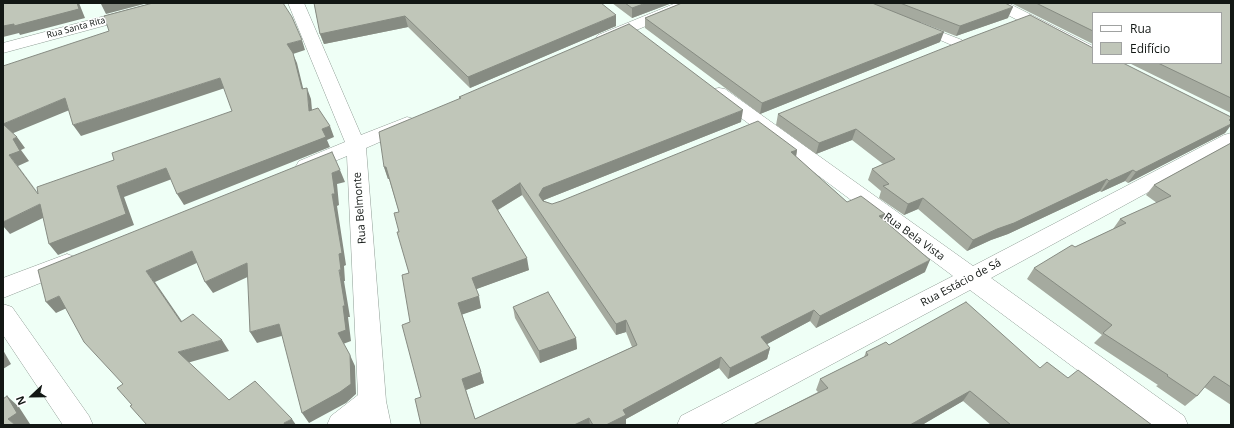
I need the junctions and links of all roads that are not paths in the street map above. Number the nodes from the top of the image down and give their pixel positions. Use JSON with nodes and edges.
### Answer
{"nodes":[{"id":1,"x":172,"y":3,"type":"edge"},
{"id":2,"x":296,"y":3,"type":"edge"},
{"id":3,"x":689,"y":3,"type":"edge"},
{"id":4,"x":996,"y":3,"type":"edge"},
{"id":5,"x":611,"y":12,"type":"edge"},
{"id":6,"x":1026,"y":18,"type":"junction"},
{"id":7,"x":630,"y":26,"type":"junction"},
{"id":8,"x":914,"y":26,"type":"edge"},
{"id":9,"x":1005,"y":26,"type":"edge"},
{"id":10,"x":649,"y":40,"type":"edge"},
{"id":11,"x":964,"y":41,"type":"joint"},
{"id":12,"x":587,"y":45,"type":"edge"},
{"id":13,"x":3,"y":48,"type":"edge"},
{"id":14,"x":936,"y":52,"type":"edge"},
{"id":15,"x":1092,"y":52,"type":"edge"},
{"id":16,"x":704,"y":82,"type":"edge"},
{"id":17,"x":781,"y":115,"type":"edge"},
{"id":18,"x":421,"y":118,"type":"edge"},
{"id":19,"x":752,"y":126,"type":"junction"},
{"id":20,"x":1231,"y":139,"type":"edge"},
{"id":21,"x":356,"y":146,"type":"junction"},
{"id":22,"x":290,"y":172,"type":"edge"},
{"id":23,"x":84,"y":256,"type":"edge"},
{"id":24,"x":971,"y":278,"type":"junction"},
{"id":25,"x":3,"y":288,"type":"edge"},
{"id":26,"x":3,"y":314,"type":"edge"},
{"id":27,"x":374,"y":413,"type":"edge"},
{"id":28,"x":79,"y":425,"type":"edge"},
{"id":29,"x":341,"y":425,"type":"edge"},
{"id":30,"x":691,"y":425,"type":"edge"},
{"id":31,"x":1174,"y":425,"type":"edge"}],
"edges":[{"from":1,"to":13,"type":"street","name":"Rua Santa Rita"},
{"from":2,"to":21,"type":"street","name":"Rua Belmonte"},
{"from":3,"to":7,"type":"street"},
{"from":4,"to":6,"type":"street"},
{"from":5,"to":7,"type":"street"},
{"from":6,"to":9,"type":"street"},
{"from":6,"to":15,"type":"street"},
{"from":7,"to":10,"type":"street"},
{"from":7,"to":12,"type":"street"},
{"from":8,"to":11,"type":"lane"},
{"from":11,"to":14,"type":"street"},
{"from":16,"to":19,"type":"street","name":"Rua Bela Vista"},
{"from":17,"to":19,"type":"street"},
{"from":18,"to":21,"type":"street"},
{"from":19,"to":24,"type":"street","name":"Rua Bela Vista"},
{"from":20,"to":24,"type":"street","name":"Rua Estácio de Sá"},
{"from":21,"to":22,"type":"street"},
{"from":21,"to":27,"type":"street","name":"Rua Belmonte"},
{"from":23,"to":25,"type":"street"},
{"from":24,"to":30,"type":"street","name":"Rua Estácio de Sá"},
{"from":24,"to":31,"type":"street","name":"Rua Bela Vista"},
{"from":26,"to":28,"type":"street"},
{"from":27,"to":29,"type":"street"}]}
